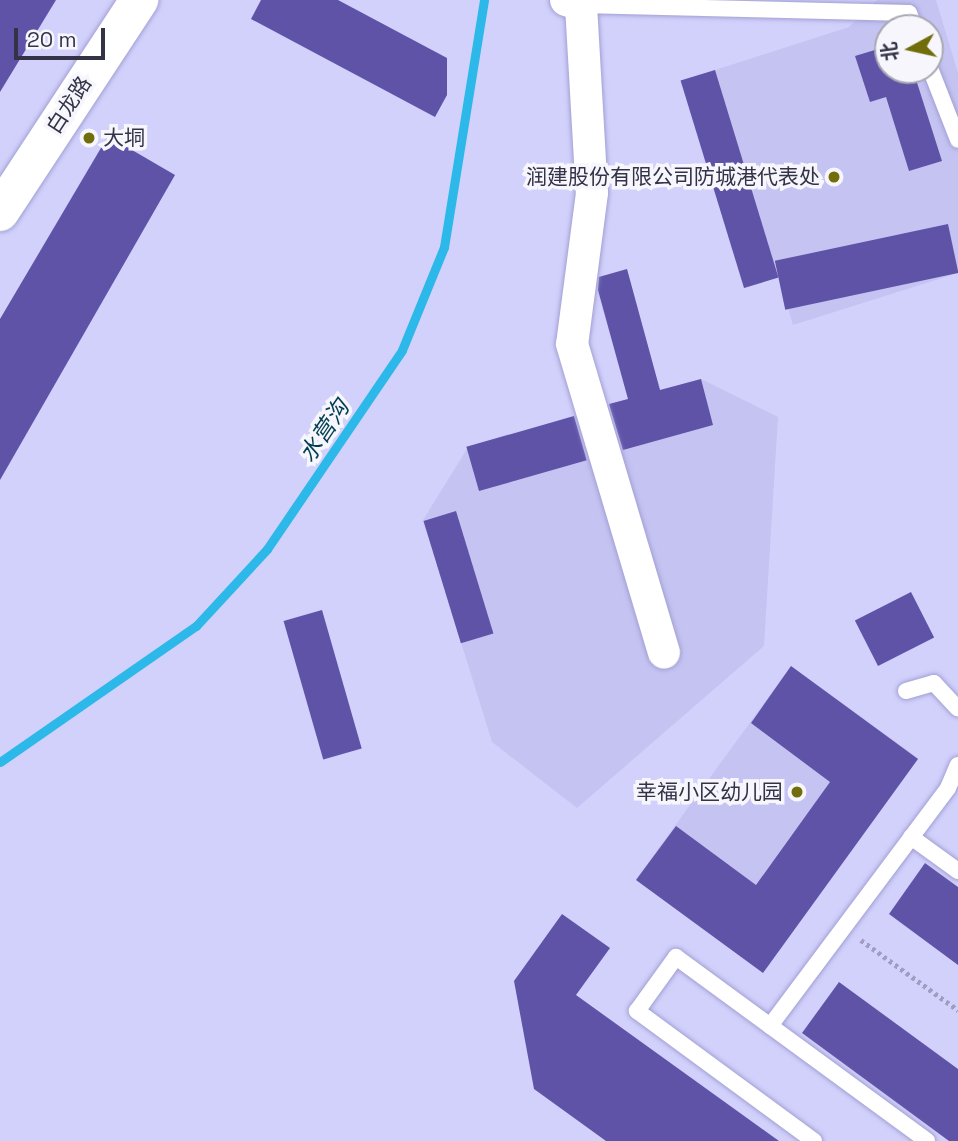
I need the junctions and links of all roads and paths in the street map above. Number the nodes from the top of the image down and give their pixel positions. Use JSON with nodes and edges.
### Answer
{"nodes":[{"id":1,"x":139,"y":0,"type":"edge"},
{"id":2,"x":573,"y":2,"type":"edge"},
{"id":3,"x":909,"y":14,"type":"edge"},
{"id":4,"x":936,"y":84,"type":"edge"},
{"id":5,"x":958,"y":140,"type":"edge"},
{"id":6,"x":0,"y":212,"type":"edge"},
{"id":7,"x":664,"y":653,"type":"dead end"},
{"id":8,"x":906,"y":691,"type":"dead end"},
{"id":9,"x":958,"y":709,"type":"edge"},
{"id":10,"x":958,"y":765,"type":"edge"},
{"id":11,"x":911,"y":837,"type":"junction"},
{"id":12,"x":958,"y":872,"type":"edge"},
{"id":13,"x":844,"y":927,"type":"junction"},
{"id":14,"x":958,"y":1010,"type":"edge"},
{"id":15,"x":769,"y":1026,"type":"junction"},
{"id":16,"x":814,"y":1141,"type":"edge"},
{"id":17,"x":927,"y":1141,"type":"edge"}],
"edges":[{"from":1,"to":6,"type":"street","name":"白龙路"},
{"from":2,"to":3,"type":"lane"},
{"from":2,"to":7,"type":"street"},
{"from":4,"to":5,"type":"lane"},
{"from":8,"to":9,"type":"lane"},
{"from":10,"to":11,"type":"lane"},
{"from":11,"to":12,"type":"lane"},
{"from":11,"to":13,"type":"lane"},
{"from":13,"to":14,"type":"path"},
{"from":13,"to":15,"type":"lane"},
{"from":15,"to":16,"type":"lane"},
{"from":15,"to":17,"type":"lane"}]}
